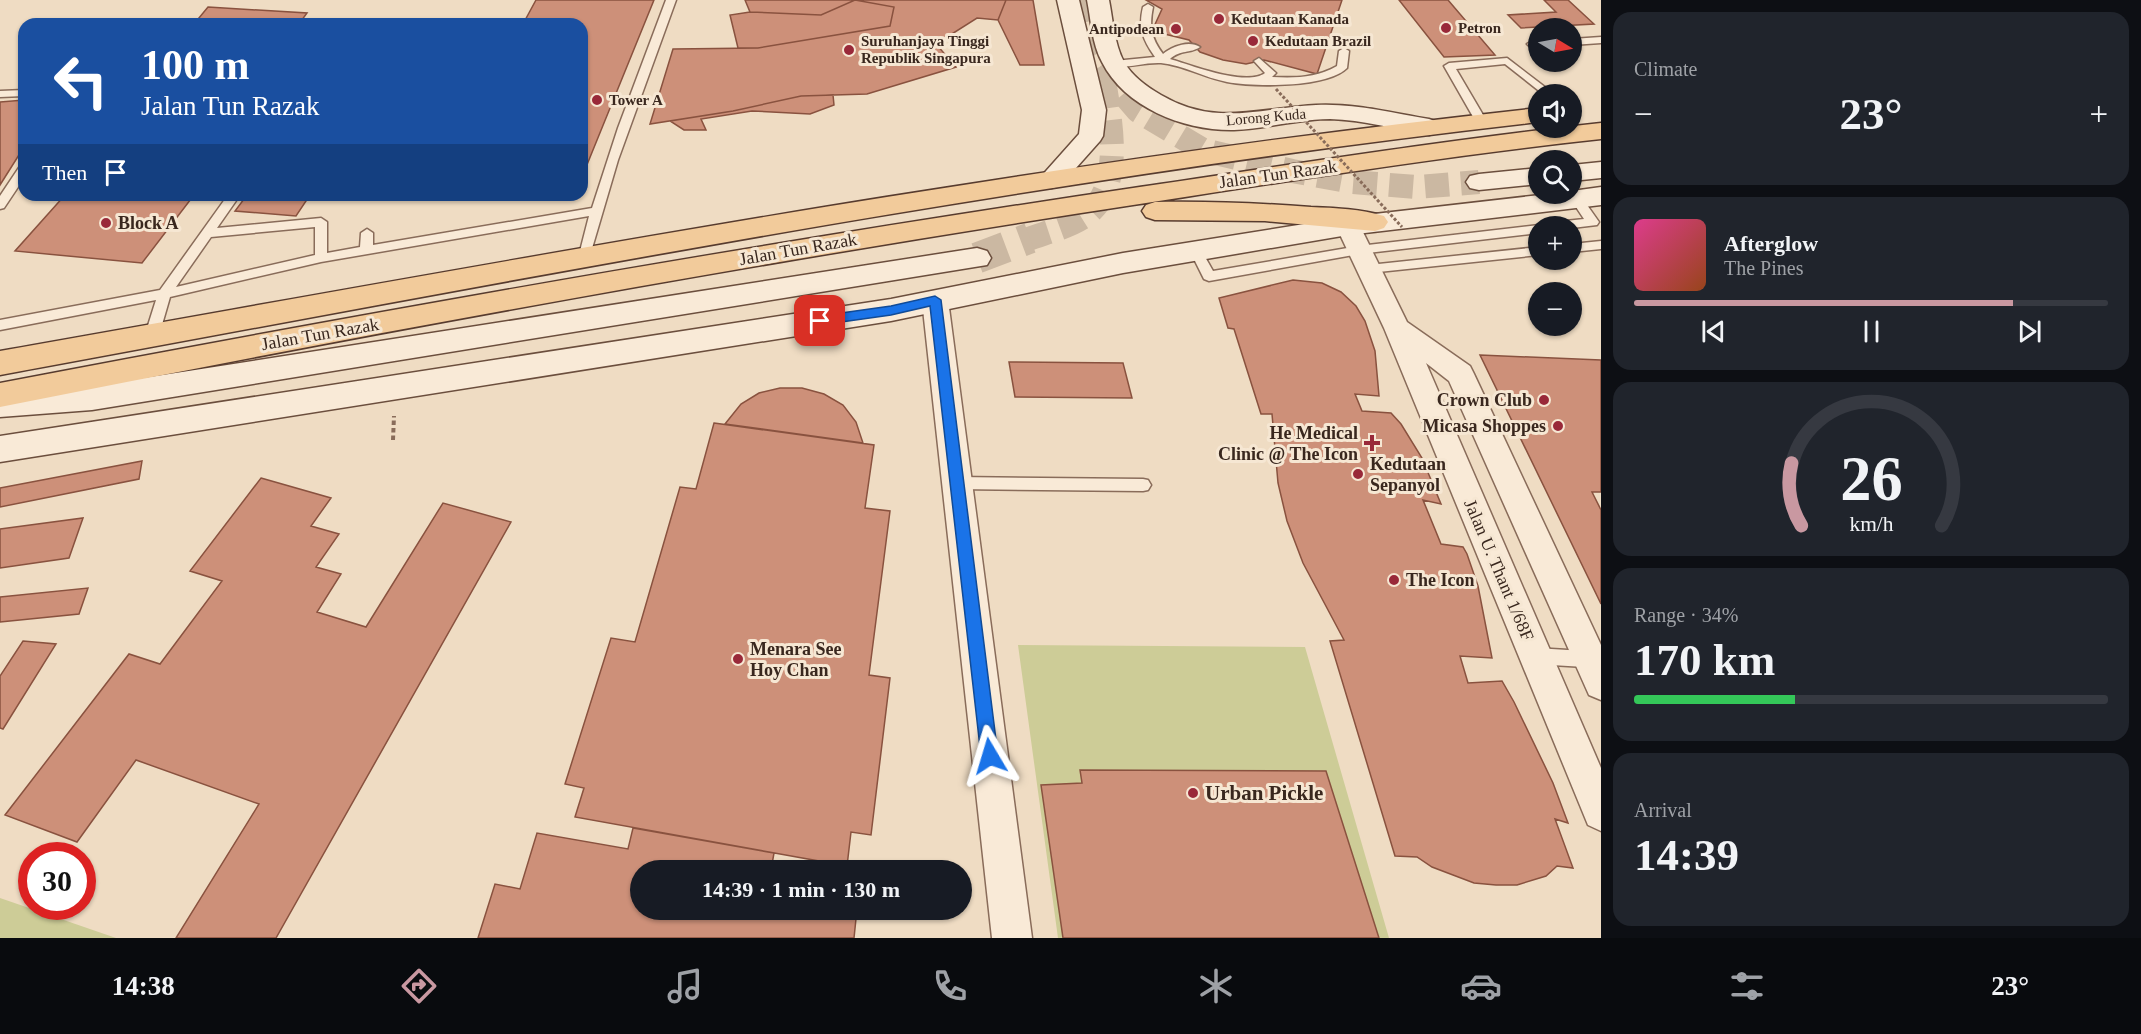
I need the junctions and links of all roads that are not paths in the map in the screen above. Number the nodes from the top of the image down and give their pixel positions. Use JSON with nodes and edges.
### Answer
{"nodes":[{"id":1,"x":671,"y":0,"type":"edge"},
{"id":2,"x":1068,"y":0,"type":"edge"},
{"id":3,"x":1098,"y":0,"type":"edge"},
{"id":4,"x":1148,"y":7,"type":"dead end"},
{"id":5,"x":1601,"y":40,"type":"edge"},
{"id":6,"x":1582,"y":41,"type":"edge"},
{"id":7,"x":1195,"y":47,"type":"dead end"},
{"id":8,"x":1344,"y":51,"type":"dead end"},
{"id":9,"x":1162,"y":60,"type":"junction"},
{"id":10,"x":1259,"y":61,"type":"dead end"},
{"id":11,"x":1114,"y":64,"type":"junction"},
{"id":12,"x":1262,"y":80,"type":"junction"},
{"id":13,"x":1536,"y":84,"type":"edge"},
{"id":14,"x":18,"y":93,"type":"edge"},
{"id":15,"x":0,"y":94,"type":"edge"},
{"id":16,"x":1601,"y":110,"type":"edge"},
{"id":17,"x":1582,"y":111,"type":"edge"},
{"id":18,"x":1528,"y":116,"type":"edge"},
{"id":19,"x":1480,"y":120,"type":"junction"},
{"id":20,"x":1429,"y":127,"type":"junction"},
{"id":21,"x":1601,"y":132,"type":"edge"},
{"id":22,"x":1601,"y":171,"type":"edge"},
{"id":23,"x":1528,"y":177,"type":"edge"},
{"id":24,"x":18,"y":178,"type":"edge"},
{"id":25,"x":1051,"y":180,"type":"junction"},
{"id":26,"x":1479,"y":182,"type":"tunnel mouth"},
{"id":27,"x":1583,"y":189,"type":"edge"},
{"id":28,"x":230,"y":201,"type":"edge"},
{"id":29,"x":0,"y":205,"type":"edge"},
{"id":30,"x":595,"y":211,"type":"junction"},
{"id":31,"x":1003,"y":215,"type":"junction"},
{"id":32,"x":1593,"y":222,"type":"junction"},
{"id":33,"x":1582,"y":223,"type":"edge"},
{"id":34,"x":1528,"y":230,"type":"edge"},
{"id":35,"x":207,"y":233,"type":"junction"},
{"id":36,"x":367,"y":233,"type":"dead end"},
{"id":37,"x":1601,"y":234,"type":"edge"},
{"id":38,"x":1371,"y":239,"type":"junction"},
{"id":39,"x":1601,"y":245,"type":"edge"},
{"id":40,"x":1582,"y":247,"type":"edge"},
{"id":41,"x":1528,"y":250,"type":"edge"},
{"id":42,"x":366,"y":251,"type":"junction"},
{"id":43,"x":321,"y":258,"type":"junction"},
{"id":44,"x":978,"y":258,"type":"tunnel mouth"},
{"id":45,"x":584,"y":259,"type":"junction"},
{"id":46,"x":164,"y":294,"type":"junction"},
{"id":47,"x":935,"y":300,"type":"junction"},
{"id":48,"x":0,"y":325,"type":"edge"},
{"id":49,"x":1397,"y":328,"type":"junction"},
{"id":50,"x":153,"y":335,"type":"junction"},
{"id":51,"x":0,"y":363,"type":"edge"},
{"id":52,"x":0,"y":395,"type":"edge"},
{"id":53,"x":0,"y":405,"type":"edge"},
{"id":54,"x":0,"y":449,"type":"edge"},
{"id":55,"x":956,"y":483,"type":"junction"},
{"id":56,"x":1143,"y":485,"type":"dead end"},
{"id":57,"x":1535,"y":656,"type":"junction"},
{"id":58,"x":1597,"y":667,"type":"edge"},
{"id":59,"x":1601,"y":812,"type":"edge"},
{"id":60,"x":1012,"y":938,"type":"edge"}],
"edges":[{"from":1,"to":30,"type":"lane"},
{"from":2,"to":25,"type":"street"},
{"from":3,"to":11,"type":"street","name":"Lorong Kuda"},
{"from":4,"to":9,"type":"lane"},
{"from":5,"to":6,"type":"lane"},
{"from":7,"to":9,"type":"lane"},
{"from":8,"to":12,"type":"lane"},
{"from":9,"to":11,"type":"lane"},
{"from":9,"to":12,"type":"lane"},
{"from":10,"to":12,"type":"lane"},
{"from":11,"to":20,"type":"street","name":"Lorong Kuda"},
{"from":13,"to":19,"type":"lane"},
{"from":14,"to":15,"type":"lane"},
{"from":16,"to":17,"type":"main road"},
{"from":18,"to":19,"type":"main road","name":"Jalan Tun Razak"},
{"from":19,"to":20,"type":"main road","name":"Jalan Tun Razak"},
{"from":20,"to":25,"type":"main road","name":"Jalan Tun Razak"},
{"from":21,"to":31,"type":"main road","name":"Jalan Tun Razak"},
{"from":22,"to":27,"type":"street"},
{"from":23,"to":26,"type":"street"},
{"from":24,"to":29,"type":"lane"},
{"from":25,"to":45,"type":"main road","name":"Jalan Tun Razak"},
{"from":27,"to":32,"type":"lane"},
{"from":27,"to":38,"type":"street"},
{"from":28,"to":35,"type":"lane"},
{"from":30,"to":42,"type":"lane"},
{"from":30,"to":45,"type":"lane"},
{"from":31,"to":38,"type":"main road"},
{"from":31,"to":52,"type":"main road","name":"Jalan Tun Razak"},
{"from":32,"to":33,"type":"lane"},
{"from":32,"to":37,"type":"lane"},
{"from":34,"to":38,"type":"lane"},
{"from":35,"to":43,"type":"lane"},
{"from":35,"to":46,"type":"lane"},
{"from":36,"to":42,"type":"lane"},
{"from":38,"to":41,"type":"lane"},
{"from":38,"to":47,"type":"street"},
{"from":38,"to":49,"type":"street","name":"Jalan U. Thant 1/68F"},
{"from":39,"to":40,"type":"lane"},
{"from":42,"to":43,"type":"lane"},
{"from":43,"to":46,"type":"lane"},
{"from":44,"to":53,"type":"street"},
{"from":45,"to":50,"type":"main road","name":"Jalan Tun Razak"},
{"from":46,"to":48,"type":"lane"},
{"from":46,"to":50,"type":"lane"},
{"from":47,"to":54,"type":"street"},
{"from":47,"to":55,"type":"street"},
{"from":49,"to":57,"type":"street","name":"Jalan U. Thant 1/68F"},
{"from":49,"to":58,"type":"street","name":"Jalan U. Thant 1/68F"},
{"from":50,"to":51,"type":"main road","name":"Jalan Tun Razak"},
{"from":55,"to":56,"type":"lane"},
{"from":55,"to":60,"type":"street"},
{"from":57,"to":58,"type":"lane"},
{"from":57,"to":59,"type":"street","name":"Jalan U. Thant 1/68F"}]}
